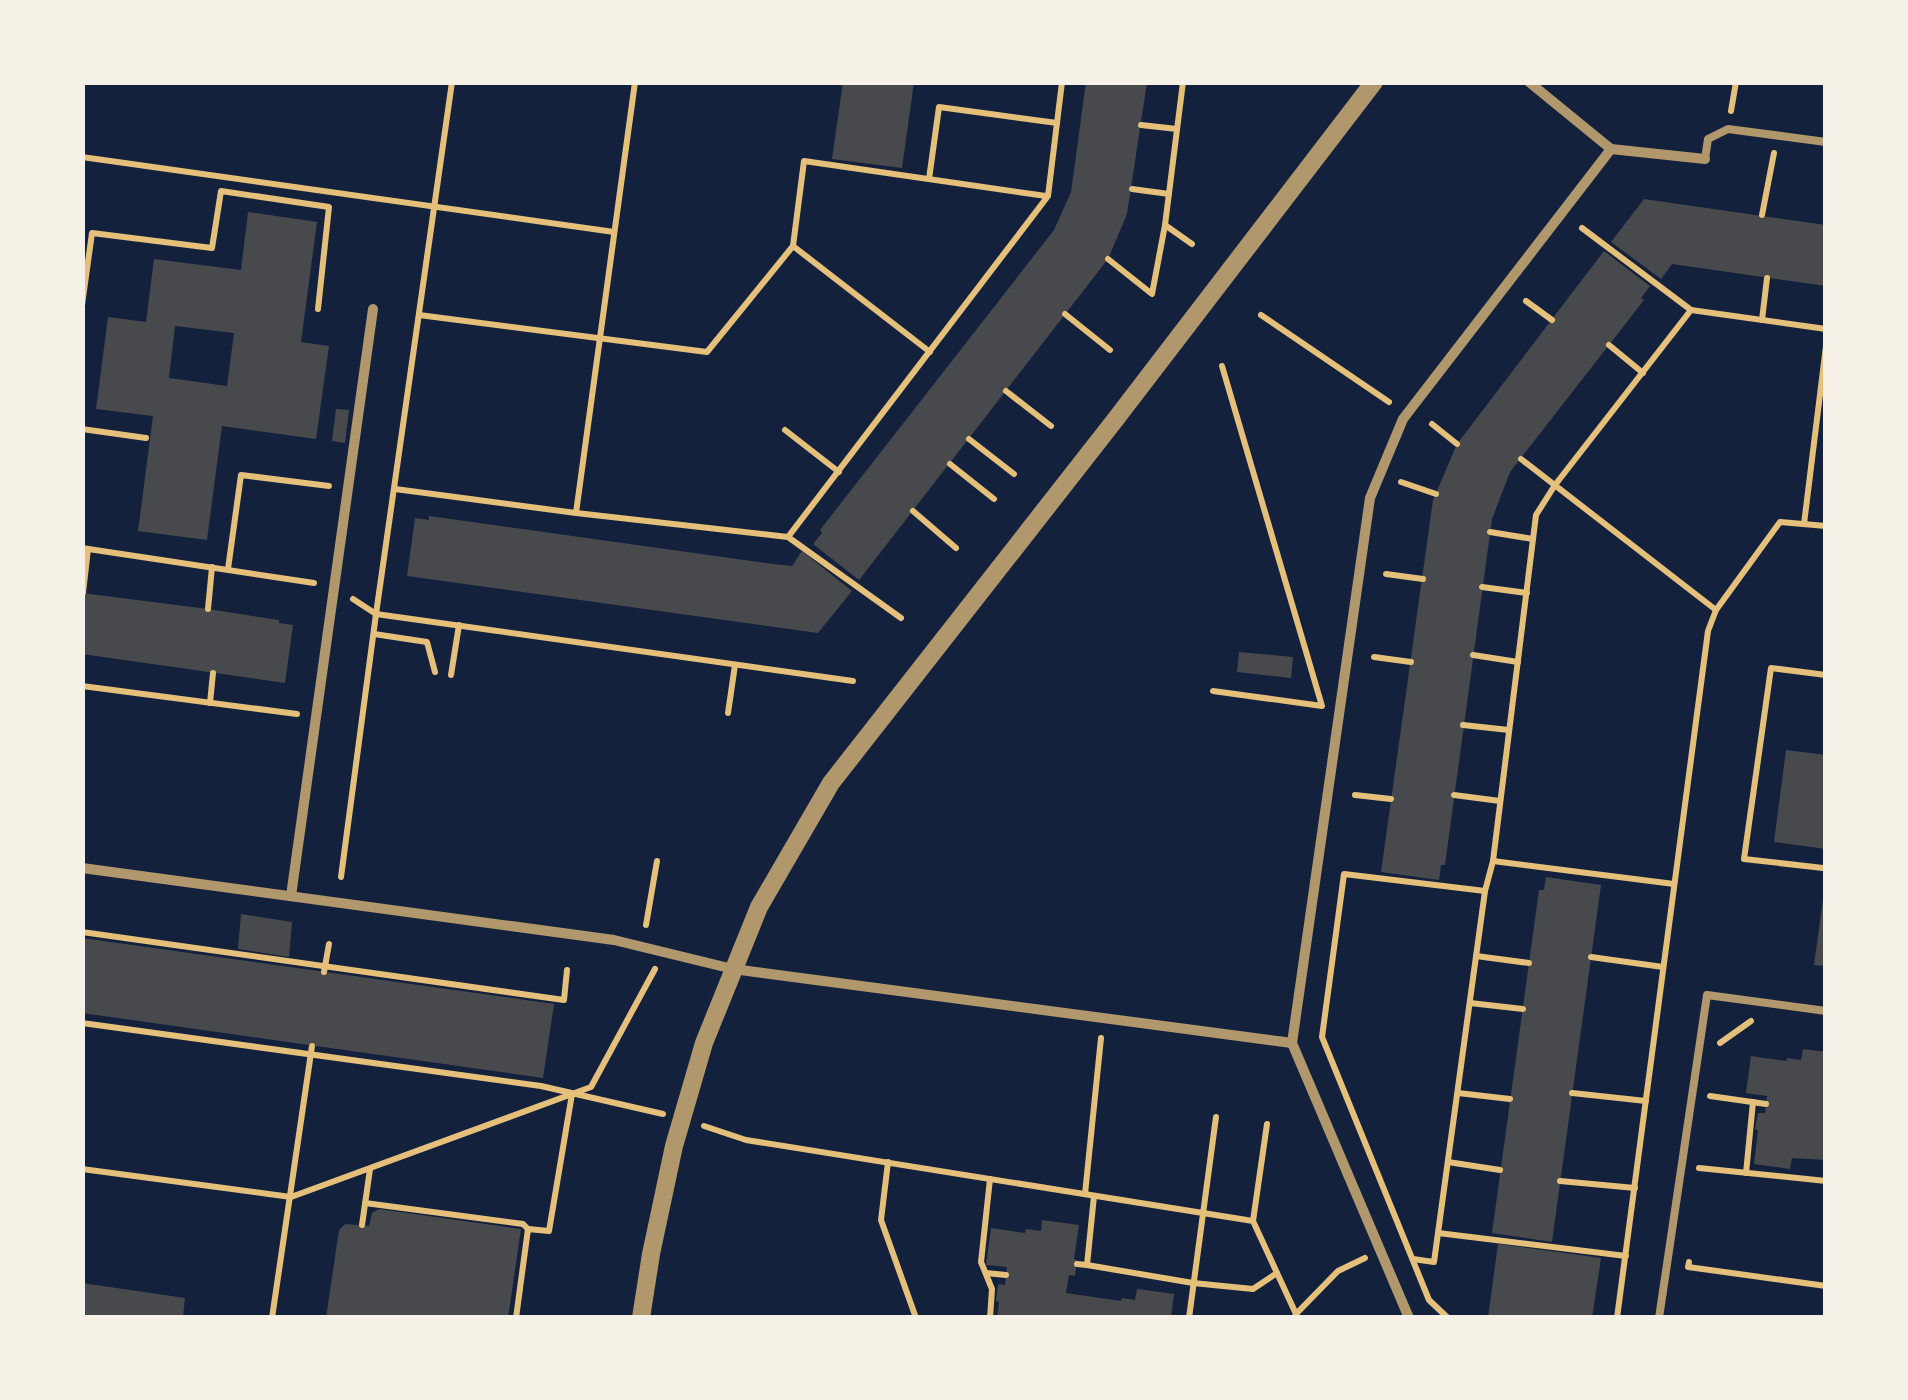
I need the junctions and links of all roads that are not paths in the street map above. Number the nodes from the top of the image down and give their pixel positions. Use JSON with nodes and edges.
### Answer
{"nodes":[{"id":1,"x":1374,"y":82,"type":"edge"},
{"id":2,"x":1530,"y":82,"type":"edge"},
{"id":3,"x":1826,"y":142,"type":"edge"},
{"id":4,"x":1611,"y":150,"type":"junction"},
{"id":5,"x":1705,"y":160,"type":"joint"},
{"id":6,"x":373,"y":309,"type":"dead end"},
{"id":7,"x":82,"y":868,"type":"edge"},
{"id":8,"x":292,"y":896,"type":"junction"},
{"id":9,"x":732,"y":969,"type":"junction"},
{"id":10,"x":1826,"y":1011,"type":"edge"},
{"id":11,"x":1292,"y":1043,"type":"junction"},
{"id":12,"x":642,"y":1318,"type":"edge"},
{"id":13,"x":1410,"y":1318,"type":"edge"},
{"id":14,"x":1659,"y":1318,"type":"edge"}],
"edges":[{"from":1,"to":9,"type":"street"},
{"from":2,"to":4,"type":"street"},
{"from":3,"to":5,"type":"lane"},
{"from":4,"to":5,"type":"street"},
{"from":4,"to":11,"type":"street"},
{"from":6,"to":8,"type":"street"},
{"from":7,"to":8,"type":"street"},
{"from":8,"to":9,"type":"street"},
{"from":9,"to":11,"type":"street"},
{"from":9,"to":12,"type":"street"},
{"from":10,"to":14,"type":"lane"},
{"from":11,"to":13,"type":"street"}]}
